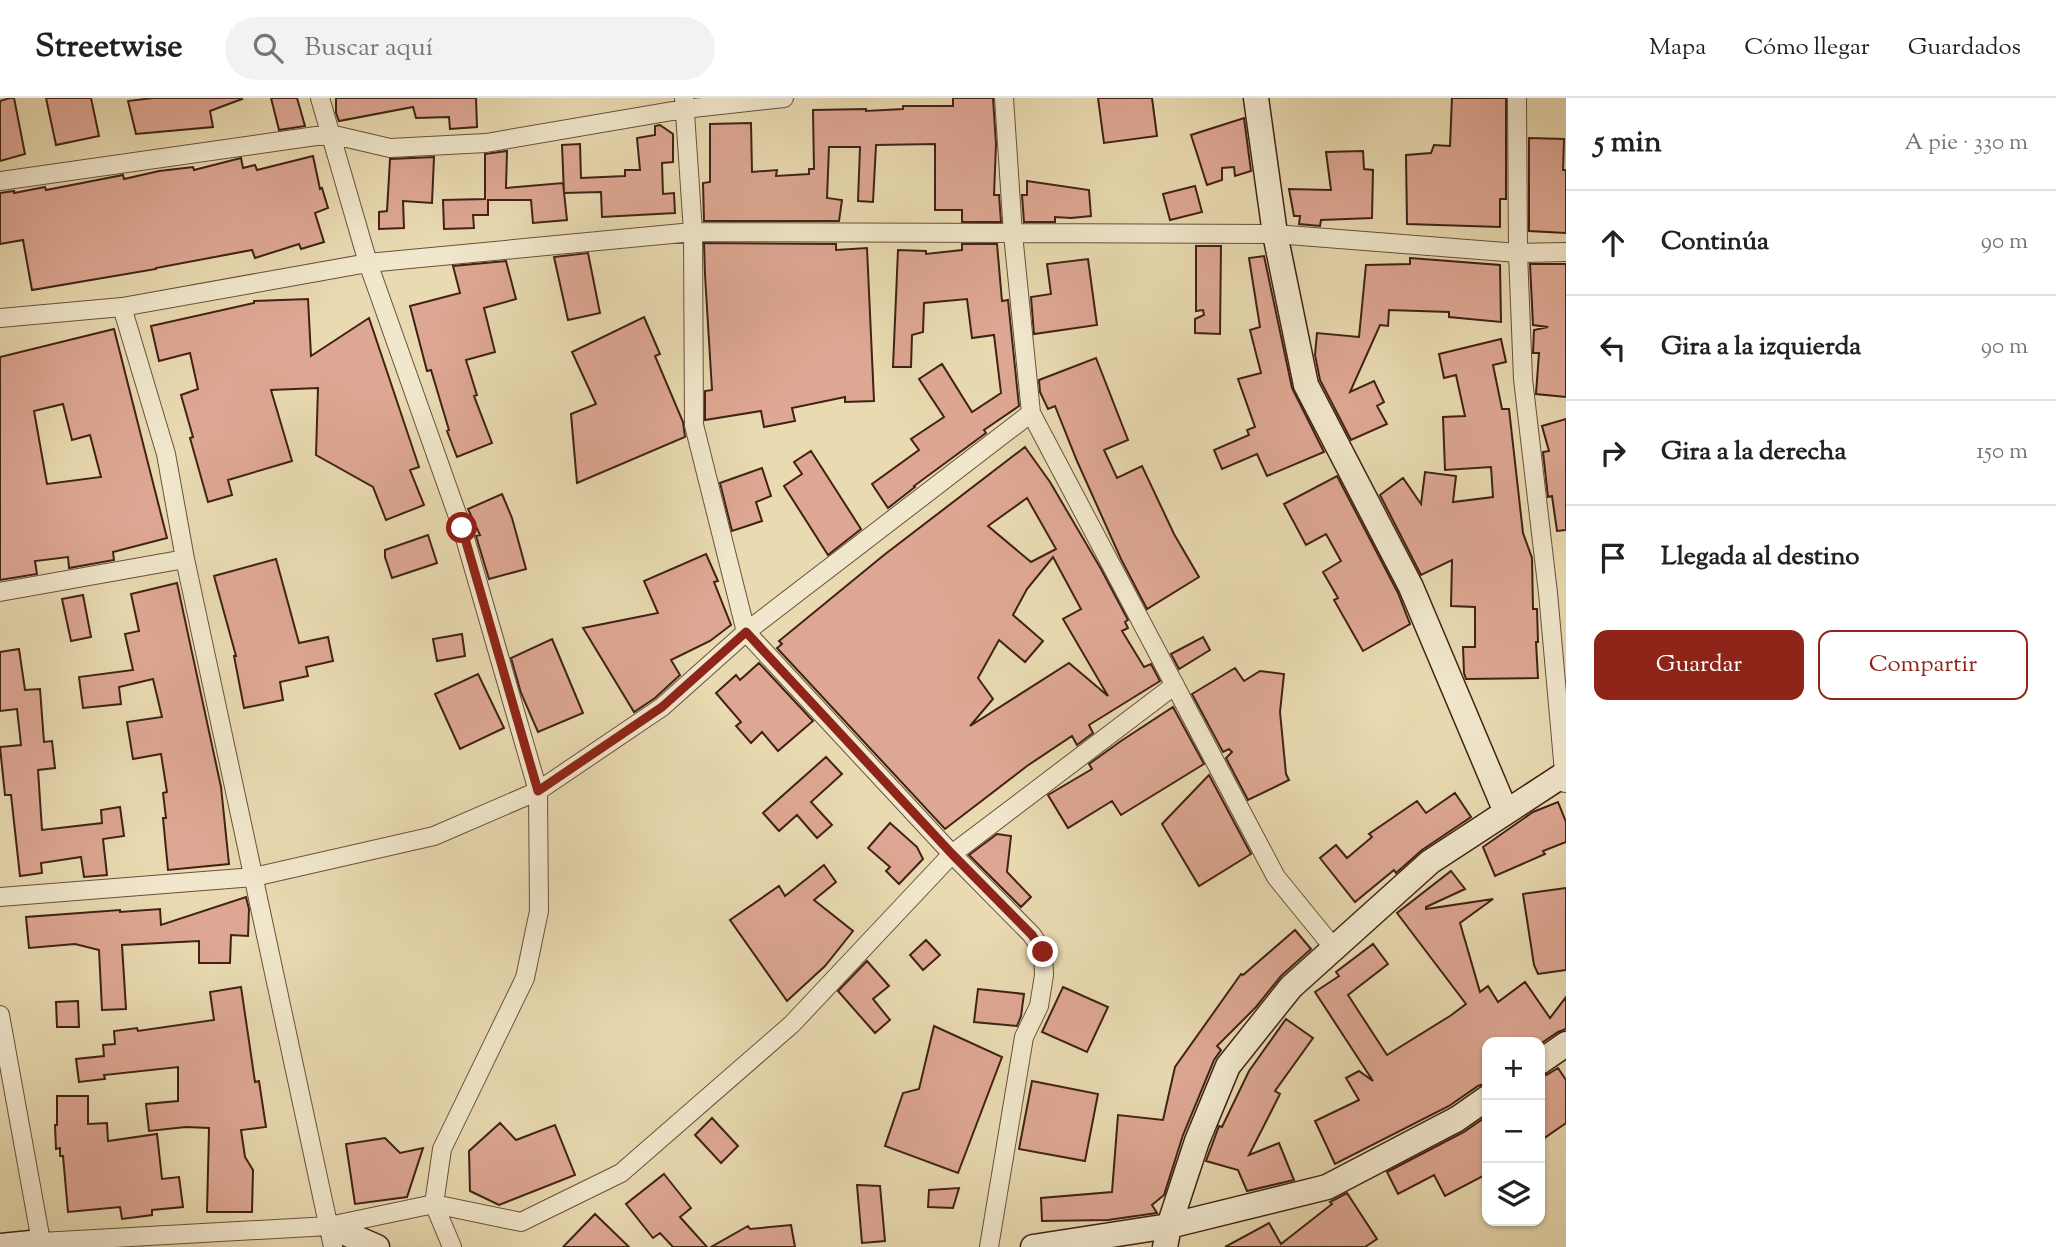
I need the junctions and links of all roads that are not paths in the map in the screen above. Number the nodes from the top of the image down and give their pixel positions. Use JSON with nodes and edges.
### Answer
{"nodes":[{"id":1,"x":320,"y":98,"type":"edge"},
{"id":2,"x":784,"y":98,"type":"edge"},
{"id":3,"x":1003,"y":98,"type":"edge"},
{"id":4,"x":1256,"y":98,"type":"edge"},
{"id":5,"x":1517,"y":98,"type":"edge"},
{"id":6,"x":684,"y":103,"type":"edge"},
{"id":7,"x":330,"y":134,"type":"junction"},
{"id":8,"x":0,"y":181,"type":"edge"},
{"id":9,"x":693,"y":232,"type":"junction"},
{"id":10,"x":1013,"y":234,"type":"junction"},
{"id":11,"x":1275,"y":234,"type":"junction"},
{"id":12,"x":1566,"y":252,"type":"edge"},
{"id":13,"x":1518,"y":253,"type":"junction"},
{"id":14,"x":368,"y":263,"type":"junction"},
{"id":15,"x":122,"y":307,"type":"junction"},
{"id":16,"x":0,"y":318,"type":"edge"},
{"id":17,"x":1031,"y":413,"type":"junction"},
{"id":18,"x":185,"y":559,"type":"junction"},
{"id":19,"x":0,"y":592,"type":"edge"},
{"id":20,"x":746,"y":632,"type":"junction"},
{"id":21,"x":1175,"y":685,"type":"junction"},
{"id":22,"x":1565,"y":778,"type":"edge"},
{"id":23,"x":538,"y":791,"type":"junction"},
{"id":24,"x":1506,"y":812,"type":"junction"},
{"id":25,"x":952,"y":854,"type":"junction"},
{"id":26,"x":254,"y":877,"type":"junction"},
{"id":27,"x":0,"y":897,"type":"edge"},
{"id":28,"x":1333,"y":947,"type":"junction"},
{"id":29,"x":0,"y":1015,"type":"edge"},
{"id":30,"x":1566,"y":1044,"type":"edge"},
{"id":31,"x":1545,"y":1059,"type":"edge"},
{"id":32,"x":1484,"y":1100,"type":"edge"},
{"id":33,"x":434,"y":1204,"type":"junction"},
{"id":34,"x":331,"y":1236,"type":"edge"},
{"id":35,"x":1167,"y":1237,"type":"edge"},
{"id":36,"x":0,"y":1245,"type":"edge"},
{"id":37,"x":41,"y":1245,"type":"edge"},
{"id":38,"x":377,"y":1247,"type":"edge"},
{"id":39,"x":452,"y":1247,"type":"edge"},
{"id":40,"x":989,"y":1247,"type":"edge"},
{"id":41,"x":1033,"y":1247,"type":"edge"}],
"edges":[{"from":1,"to":7,"type":"street"},
{"from":2,"to":6,"type":"street"},
{"from":3,"to":10,"type":"street"},
{"from":4,"to":11,"type":"street"},
{"from":5,"to":13,"type":"street"},
{"from":6,"to":7,"type":"street"},
{"from":6,"to":9,"type":"street"},
{"from":7,"to":8,"type":"street"},
{"from":7,"to":14,"type":"street"},
{"from":9,"to":10,"type":"street"},
{"from":9,"to":14,"type":"street"},
{"from":9,"to":20,"type":"street"},
{"from":10,"to":11,"type":"street"},
{"from":10,"to":17,"type":"street"},
{"from":11,"to":13,"type":"street"},
{"from":11,"to":24,"type":"street"},
{"from":12,"to":13,"type":"street"},
{"from":13,"to":22,"type":"street"},
{"from":14,"to":15,"type":"street"},
{"from":14,"to":23,"type":"street"},
{"from":15,"to":16,"type":"street"},
{"from":15,"to":18,"type":"street"},
{"from":17,"to":20,"type":"street"},
{"from":17,"to":21,"type":"street"},
{"from":18,"to":19,"type":"street"},
{"from":18,"to":26,"type":"street"},
{"from":20,"to":23,"type":"street"},
{"from":20,"to":25,"type":"street"},
{"from":21,"to":25,"type":"street"},
{"from":21,"to":28,"type":"street"},
{"from":22,"to":24,"type":"street"},
{"from":23,"to":26,"type":"street"},
{"from":23,"to":33,"type":"street"},
{"from":24,"to":28,"type":"street"},
{"from":25,"to":33,"type":"street"},
{"from":25,"to":40,"type":"street"},
{"from":26,"to":27,"type":"street"},
{"from":26,"to":34,"type":"street"},
{"from":28,"to":35,"type":"street"},
{"from":29,"to":37,"type":"street"},
{"from":30,"to":31,"type":"street"},
{"from":32,"to":35,"type":"street"},
{"from":33,"to":34,"type":"street"},
{"from":33,"to":39,"type":"street"},
{"from":34,"to":37,"type":"street"},
{"from":34,"to":38,"type":"street"},
{"from":35,"to":41,"type":"street"},
{"from":36,"to":37,"type":"street"}]}
